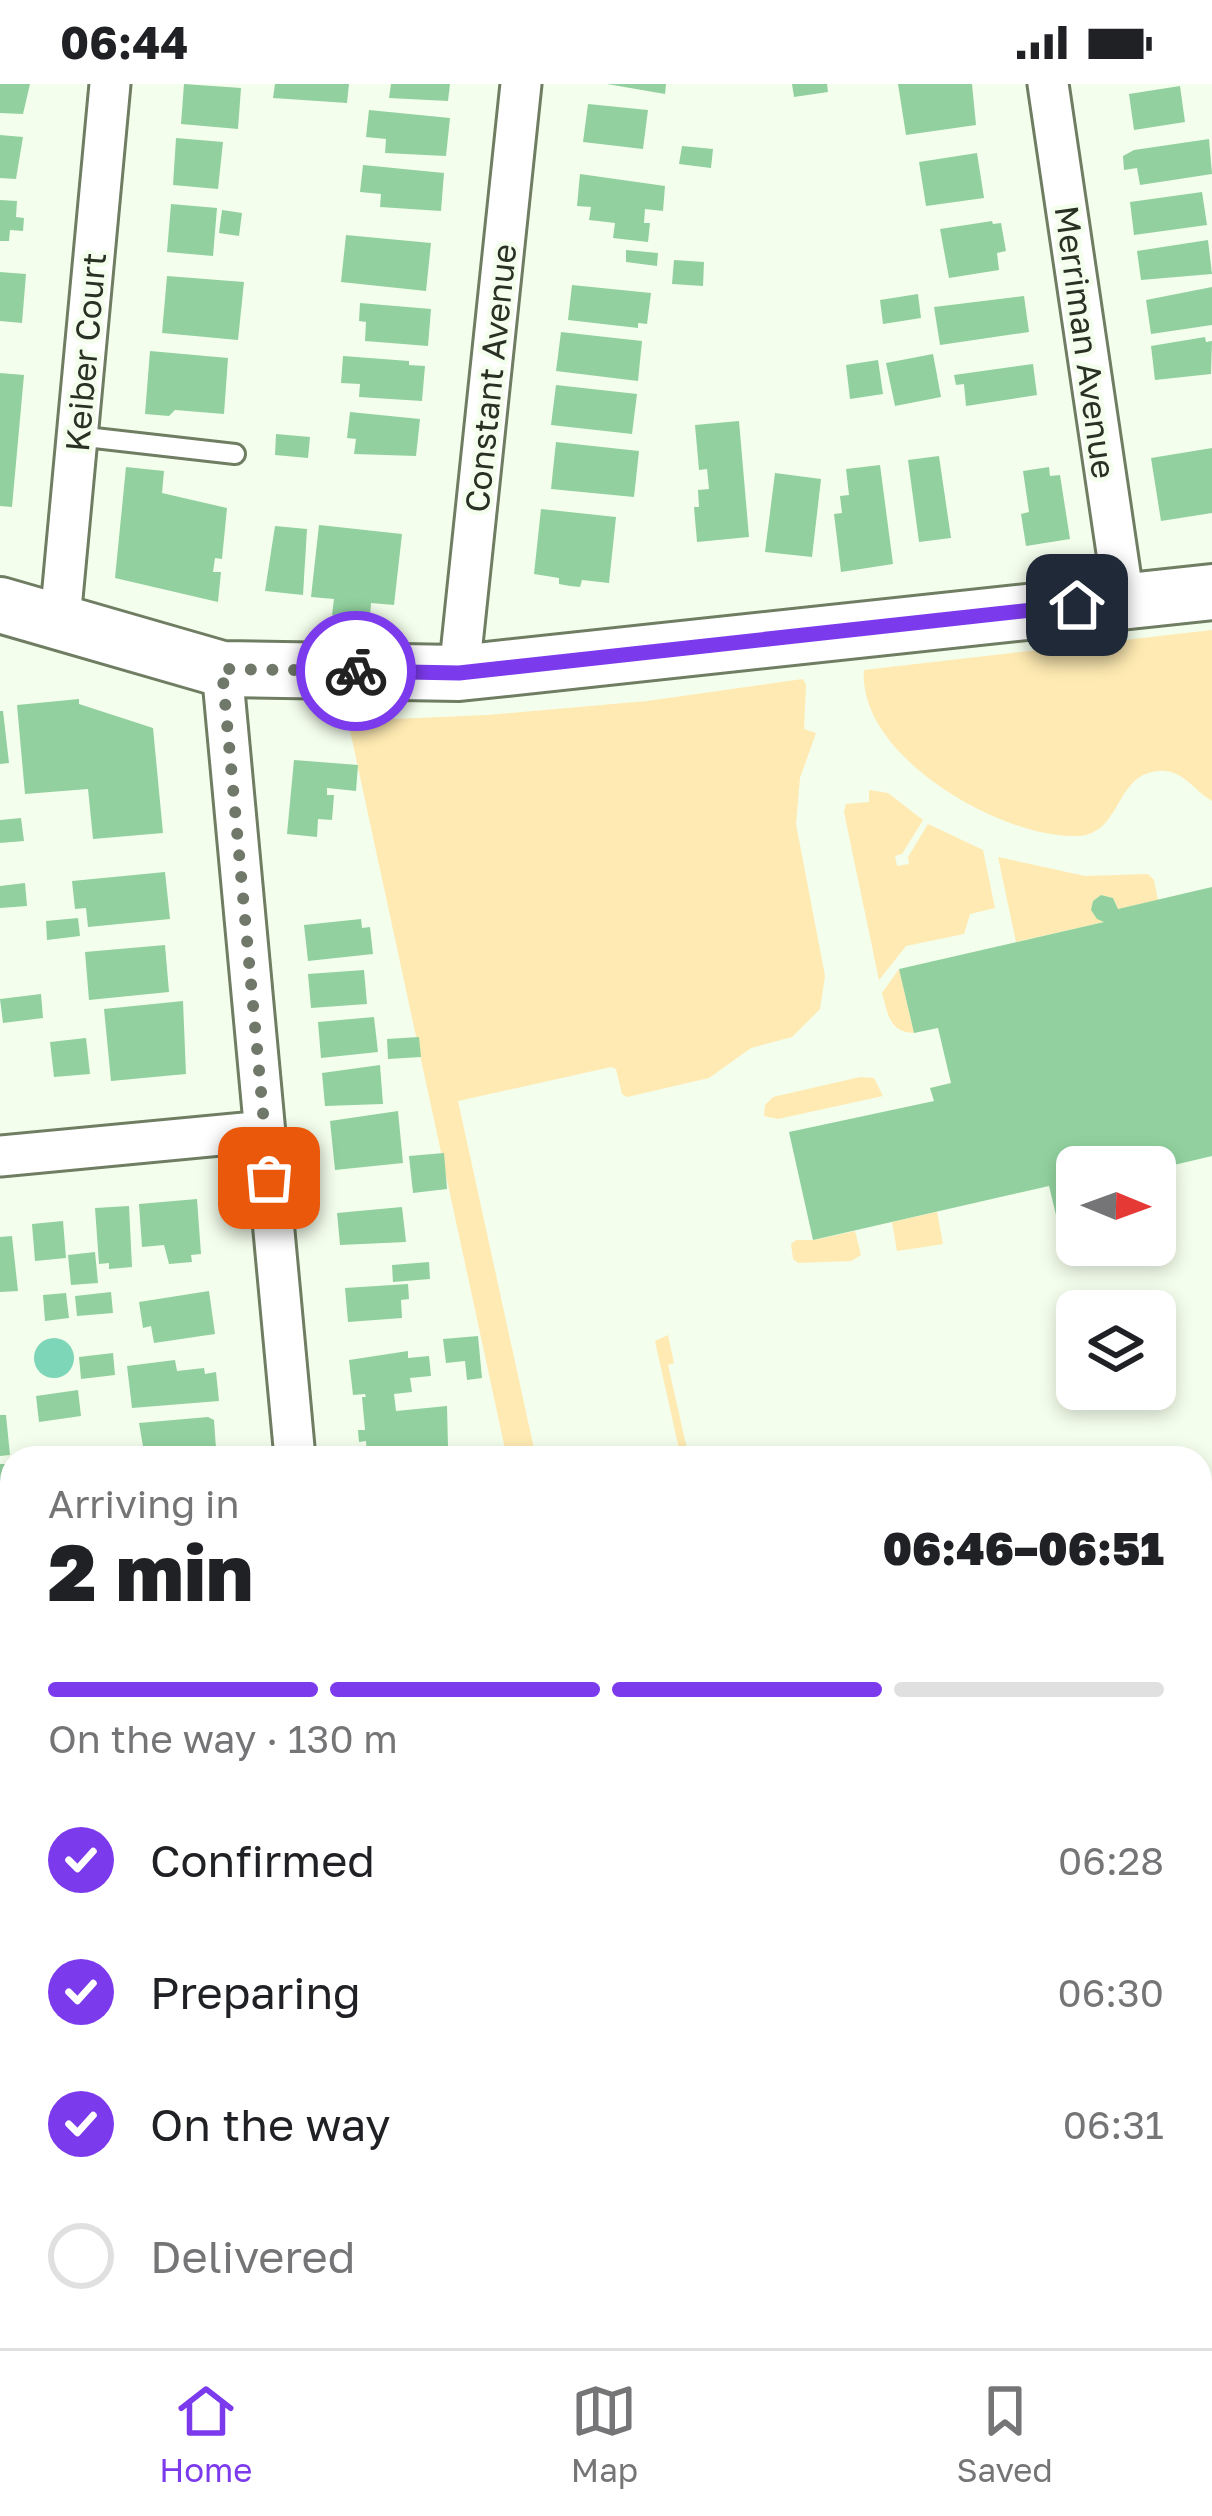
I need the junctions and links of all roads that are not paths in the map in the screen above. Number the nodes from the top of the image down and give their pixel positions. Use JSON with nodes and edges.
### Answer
{"nodes":[{"id":1,"x":110,"y":84,"type":"edge"},
{"id":2,"x":521,"y":84,"type":"edge"},
{"id":3,"x":1048,"y":84,"type":"edge"},
{"id":4,"x":77,"y":436,"type":"junction"},
{"id":5,"x":235,"y":454,"type":"dead end"},
{"id":6,"x":1212,"y":592,"type":"edge"},
{"id":7,"x":1124,"y":600,"type":"junction"},
{"id":8,"x":0,"y":605,"type":"edge"},
{"id":9,"x":61,"y":620,"type":"junction"},
{"id":10,"x":222,"y":669,"type":"junction"},
{"id":11,"x":459,"y":673,"type":"junction"},
{"id":12,"x":264,"y":1131,"type":"junction"},
{"id":13,"x":0,"y":1156,"type":"edge"},
{"id":14,"x":294,"y":1446,"type":"edge"}],
"edges":[{"from":1,"to":4,"type":"street","name":"Keiber Court"},
{"from":2,"to":11,"type":"street","name":"Constant Avenue"},
{"from":3,"to":7,"type":"street","name":"Merriman Avenue"},
{"from":4,"to":5,"type":"lane"},
{"from":4,"to":9,"type":"street","name":"Keiber Court"},
{"from":6,"to":7,"type":"street"},
{"from":7,"to":11,"type":"street"},
{"from":8,"to":9,"type":"street"},
{"from":9,"to":10,"type":"street"},
{"from":10,"to":11,"type":"street"},
{"from":10,"to":12,"type":"street"},
{"from":12,"to":13,"type":"street"},
{"from":12,"to":14,"type":"street"}]}
